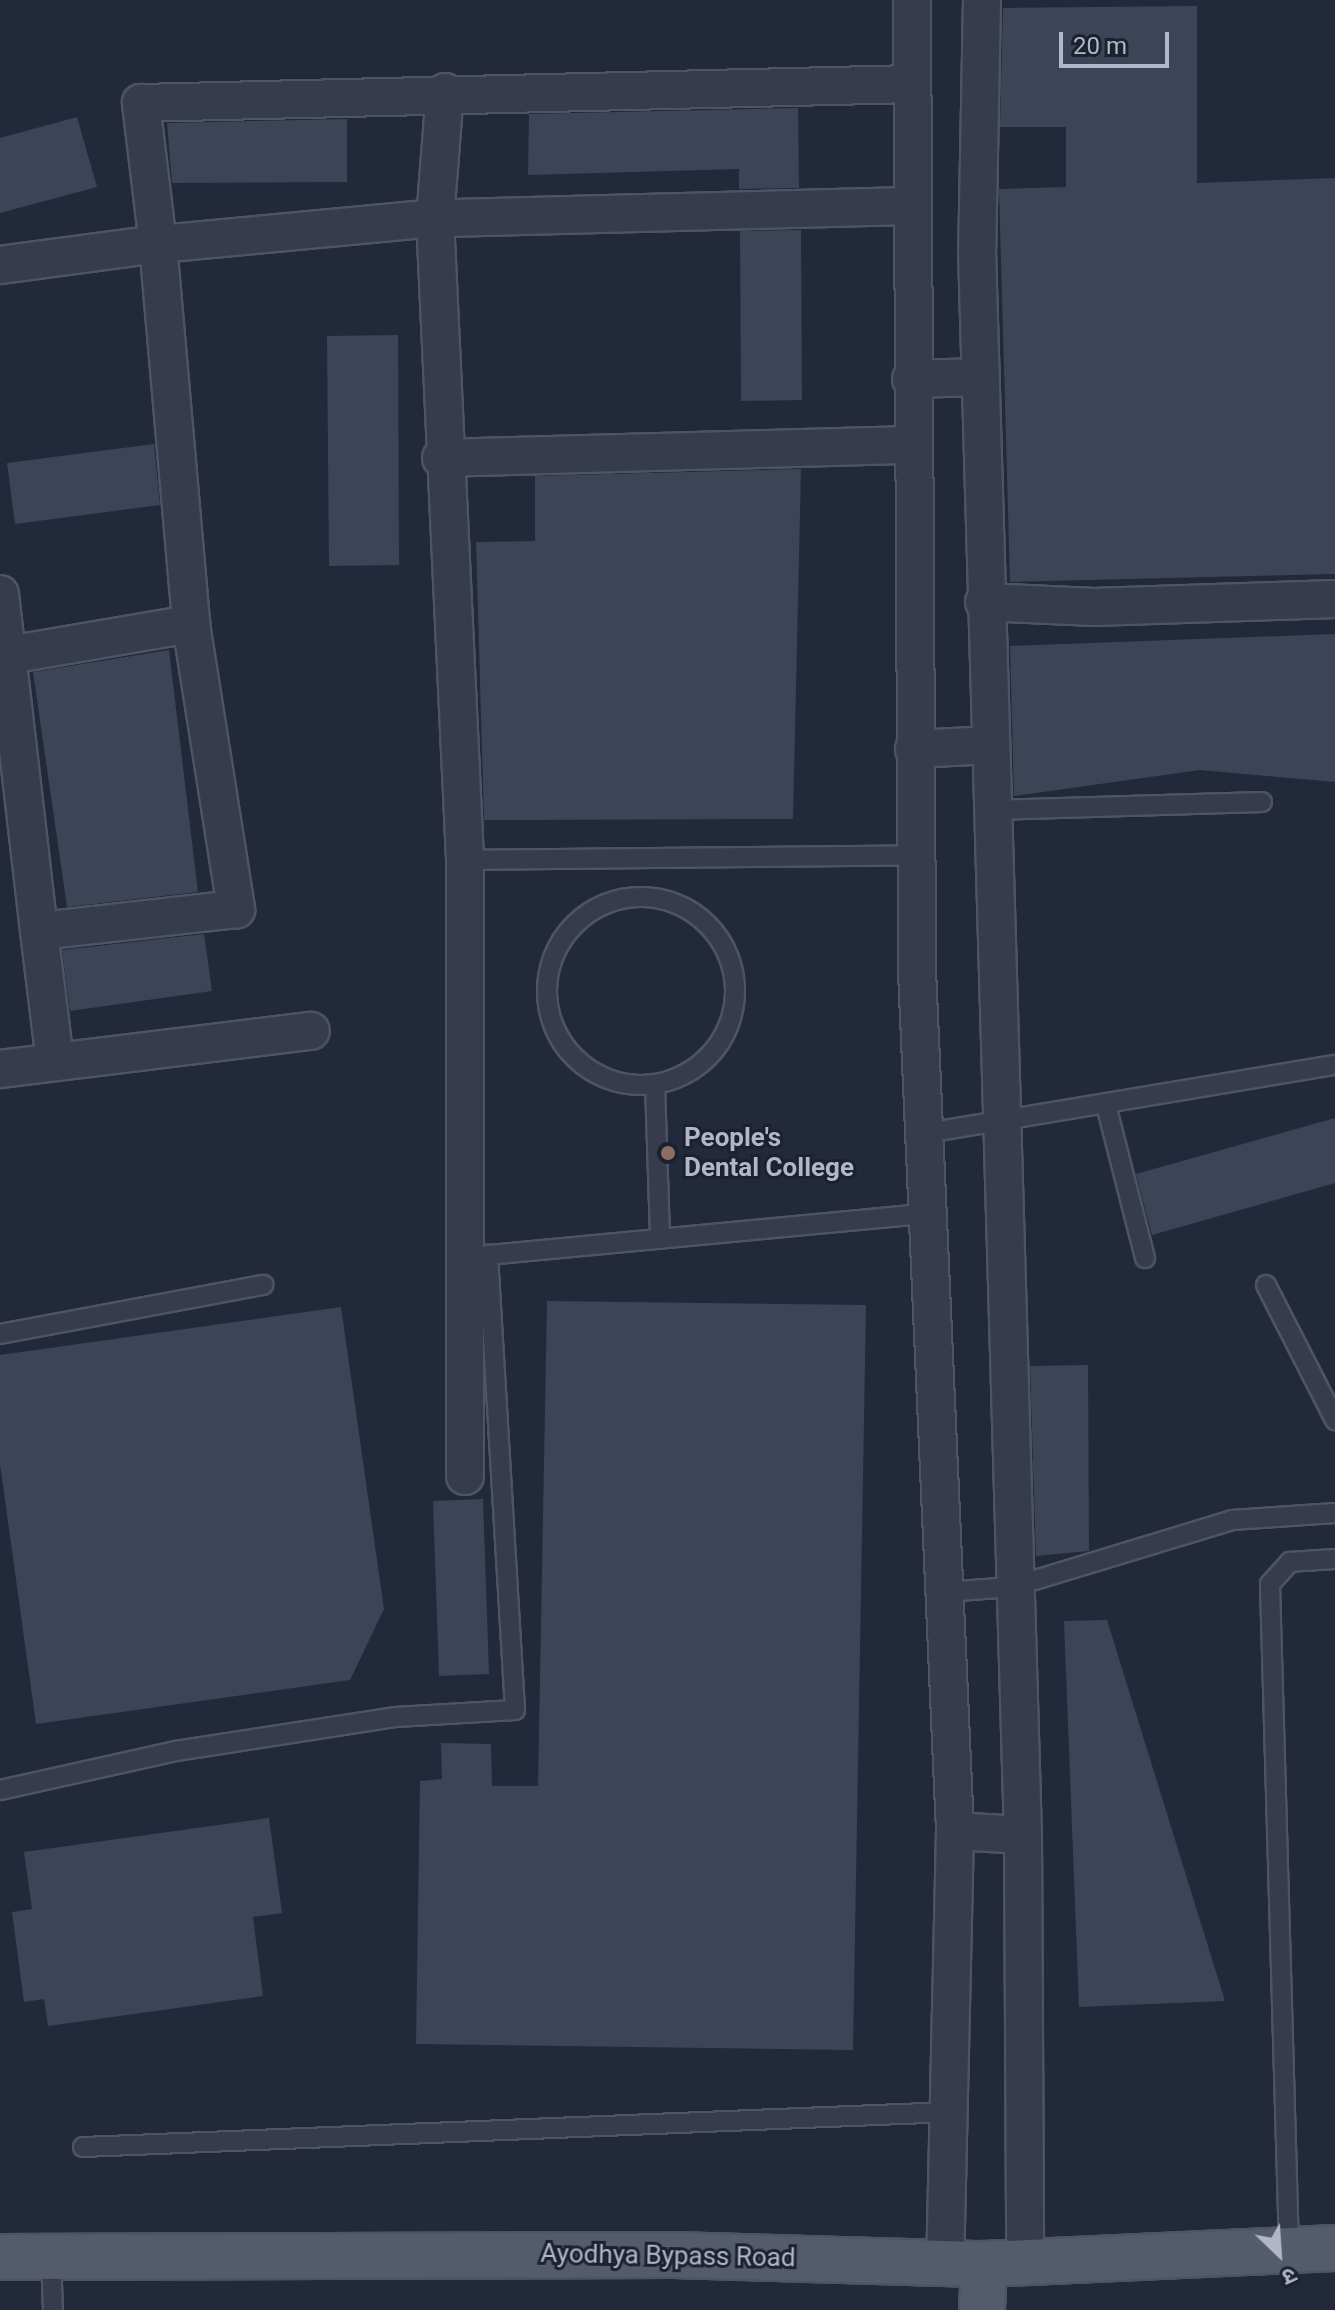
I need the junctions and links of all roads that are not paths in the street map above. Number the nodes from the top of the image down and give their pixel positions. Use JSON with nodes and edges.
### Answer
{"nodes":[{"id":1,"x":912,"y":0,"type":"edge"},
{"id":2,"x":982,"y":0,"type":"edge"},
{"id":3,"x":911,"y":84,"type":"junction"},
{"id":4,"x":445,"y":92,"type":"junction"},
{"id":5,"x":909,"y":206,"type":"junction"},
{"id":6,"x":435,"y":218,"type":"junction"},
{"id":7,"x":158,"y":244,"type":"junction"},
{"id":8,"x":0,"y":265,"type":"edge"},
{"id":9,"x":981,"y":377,"type":"junction"},
{"id":10,"x":911,"y":379,"type":"junction"},
{"id":11,"x":911,"y":445,"type":"junction"},
{"id":12,"x":441,"y":458,"type":"junction"},
{"id":13,"x":0,"y":594,"type":"edge"},
{"id":14,"x":1335,"y":599,"type":"edge"},
{"id":15,"x":984,"y":602,"type":"junction"},
{"id":16,"x":191,"y":624,"type":"junction"},
{"id":17,"x":9,"y":655,"type":"junction"},
{"id":18,"x":9,"y":712,"type":"edge"},
{"id":19,"x":991,"y":745,"type":"junction"},
{"id":20,"x":914,"y":749,"type":"junction"},
{"id":21,"x":1262,"y":802,"type":"dead end"},
{"id":22,"x":993,"y":810,"type":"junction"},
{"id":23,"x":916,"y":855,"type":"junction"},
{"id":24,"x":465,"y":860,"type":"junction"},
{"id":25,"x":39,"y":931,"type":"junction"},
{"id":26,"x":311,"y":1031,"type":"dead end"},
{"id":27,"x":55,"y":1062,"type":"junction"},
{"id":28,"x":1335,"y":1065,"type":"edge"},
{"id":29,"x":0,"y":1069,"type":"edge"},
{"id":30,"x":655,"y":1085,"type":"junction"},
{"id":31,"x":1106,"y":1105,"type":"junction"},
{"id":32,"x":1004,"y":1124,"type":"junction"},
{"id":33,"x":927,"y":1133,"type":"junction"},
{"id":34,"x":932,"y":1213,"type":"junction"},
{"id":35,"x":660,"y":1239,"type":"junction"},
{"id":36,"x":1145,"y":1258,"type":"dead end"},
{"id":37,"x":263,"y":1285,"type":"dead end"},
{"id":38,"x":1266,"y":1285,"type":"dead end"},
{"id":39,"x":0,"y":1334,"type":"edge"},
{"id":40,"x":1335,"y":1420,"type":"edge"},
{"id":41,"x":465,"y":1476,"type":"dead end"},
{"id":42,"x":1335,"y":1513,"type":"edge"},
{"id":43,"x":1335,"y":1559,"type":"edge"},
{"id":44,"x":1012,"y":1587,"type":"junction"},
{"id":45,"x":945,"y":1592,"type":"junction"},
{"id":46,"x":0,"y":1790,"type":"edge"},
{"id":47,"x":955,"y":1831,"type":"junction"},
{"id":48,"x":1023,"y":1835,"type":"junction"},
{"id":49,"x":952,"y":2112,"type":"junction"},
{"id":50,"x":83,"y":2147,"type":"dead end"},
{"id":51,"x":1335,"y":2248,"type":"edge"},
{"id":52,"x":1289,"y":2249,"type":"junction"},
{"id":53,"x":0,"y":2257,"type":"edge"},
{"id":54,"x":51,"y":2258,"type":"junction"},
{"id":55,"x":984,"y":2262,"type":"junction"},
{"id":56,"x":53,"y":2310,"type":"edge"},
{"id":57,"x":982,"y":2310,"type":"edge"}],
"edges":[{"from":1,"to":3,"type":"street"},
{"from":2,"to":9,"type":"street"},
{"from":3,"to":4,"type":"street"},
{"from":3,"to":5,"type":"street"},
{"from":4,"to":6,"type":"street"},
{"from":4,"to":7,"type":"street"},
{"from":5,"to":6,"type":"street"},
{"from":5,"to":10,"type":"street"},
{"from":6,"to":7,"type":"street"},
{"from":6,"to":12,"type":"street"},
{"from":7,"to":8,"type":"street"},
{"from":7,"to":16,"type":"street"},
{"from":9,"to":10,"type":"street"},
{"from":9,"to":15,"type":"street"},
{"from":10,"to":11,"type":"street"},
{"from":11,"to":12,"type":"street"},
{"from":11,"to":20,"type":"street"},
{"from":12,"to":24,"type":"street"},
{"from":13,"to":17,"type":"street"},
{"from":14,"to":15,"type":"street"},
{"from":15,"to":19,"type":"street"},
{"from":16,"to":17,"type":"street"},
{"from":16,"to":25,"type":"street"},
{"from":17,"to":18,"type":"street"},
{"from":18,"to":25,"type":"street"},
{"from":19,"to":20,"type":"street"},
{"from":19,"to":22,"type":"street"},
{"from":20,"to":23,"type":"street"},
{"from":21,"to":22,"type":"lane"},
{"from":22,"to":32,"type":"street"},
{"from":23,"to":24,"type":"lane"},
{"from":23,"to":33,"type":"street"},
{"from":24,"to":41,"type":"street"},
{"from":25,"to":27,"type":"street"},
{"from":26,"to":27,"type":"street"},
{"from":27,"to":29,"type":"street"},
{"from":28,"to":31,"type":"lane"},
{"from":30,"to":30,"type":"lane"},
{"from":30,"to":35,"type":"lane"},
{"from":31,"to":32,"type":"lane"},
{"from":31,"to":36,"type":"lane"},
{"from":32,"to":33,"type":"lane"},
{"from":32,"to":44,"type":"street"},
{"from":33,"to":34,"type":"street"},
{"from":34,"to":35,"type":"lane"},
{"from":34,"to":45,"type":"street"},
{"from":35,"to":46,"type":"lane"},
{"from":37,"to":39,"type":"lane"},
{"from":38,"to":40,"type":"lane"},
{"from":42,"to":44,"type":"lane"},
{"from":43,"to":52,"type":"lane"},
{"from":44,"to":45,"type":"lane"},
{"from":44,"to":48,"type":"street"},
{"from":45,"to":47,"type":"street"},
{"from":47,"to":48,"type":"street"},
{"from":47,"to":49,"type":"street"},
{"from":48,"to":55,"type":"street"},
{"from":49,"to":50,"type":"lane"},
{"from":49,"to":55,"type":"street"},
{"from":51,"to":52,"type":"main road","name":"Ayodhya Bypass Road"},
{"from":52,"to":55,"type":"main road","name":"Ayodhya Bypass Road"},
{"from":53,"to":54,"type":"main road","name":"Ayodhya Bypass Road"},
{"from":54,"to":55,"type":"main road","name":"Ayodhya Bypass Road"},
{"from":54,"to":56,"type":"lane"},
{"from":55,"to":57,"type":"main road"}]}
